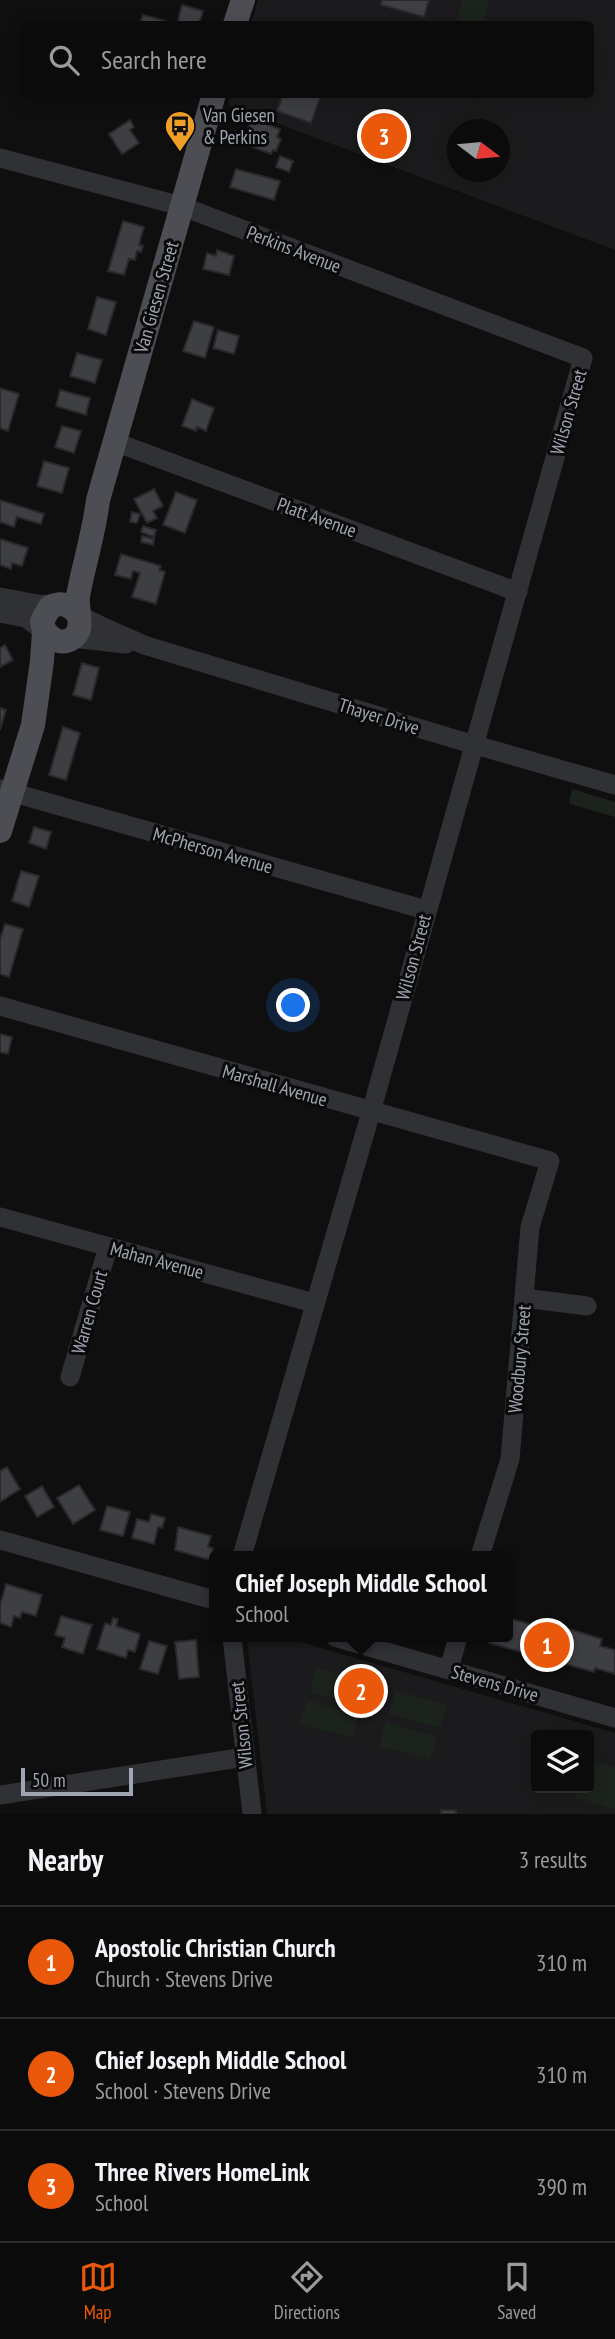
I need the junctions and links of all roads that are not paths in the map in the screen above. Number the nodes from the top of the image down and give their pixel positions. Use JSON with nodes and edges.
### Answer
{"nodes":[{"id":1,"x":243,"y":0,"type":"edge"},
{"id":2,"x":236,"y":21,"type":"edge"},
{"id":3,"x":214,"y":98,"type":"edge"},
{"id":4,"x":0,"y":158,"type":"edge"},
{"id":5,"x":181,"y":206,"type":"junction"},
{"id":6,"x":583,"y":358,"type":"joint"},
{"id":7,"x":115,"y":442,"type":"junction"},
{"id":8,"x":518,"y":592,"type":"junction"},
{"id":9,"x":0,"y":597,"type":"edge"},
{"id":10,"x":66,"y":609,"type":"junction"},
{"id":11,"x":0,"y":613,"type":"edge"},
{"id":12,"x":44,"y":632,"type":"junction"},
{"id":13,"x":72,"y":638,"type":"junction"},
{"id":14,"x":144,"y":645,"type":"junction"},
{"id":15,"x":33,"y":725,"type":"junction"},
{"id":16,"x":474,"y":745,"type":"junction"},
{"id":17,"x":615,"y":785,"type":"edge"},
{"id":18,"x":6,"y":790,"type":"edge"},
{"id":19,"x":0,"y":831,"type":"edge"},
{"id":20,"x":426,"y":910,"type":"junction"},
{"id":21,"x":0,"y":1006,"type":"edge"},
{"id":22,"x":370,"y":1112,"type":"junction"},
{"id":23,"x":550,"y":1161,"type":"joint"},
{"id":24,"x":0,"y":1217,"type":"edge"},
{"id":25,"x":108,"y":1247,"type":"junction"},
{"id":26,"x":524,"y":1298,"type":"junction"},
{"id":27,"x":314,"y":1303,"type":"junction"},
{"id":28,"x":587,"y":1306,"type":"dead end"},
{"id":29,"x":70,"y":1377,"type":"dead end"},
{"id":30,"x":0,"y":1540,"type":"edge"},
{"id":31,"x":243,"y":1551,"type":"edge"},
{"id":32,"x":482,"y":1551,"type":"edge"},
{"id":33,"x":209,"y":1599,"type":"edge"},
{"id":34,"x":233,"y":1642,"type":"edge"},
{"id":35,"x":353,"y":1642,"type":"edge"},
{"id":36,"x":457,"y":1642,"type":"edge"},
{"id":37,"x":449,"y":1669,"type":"junction"},
{"id":38,"x":615,"y":1718,"type":"edge"},
{"id":39,"x":245,"y":1757,"type":"junction"},
{"id":40,"x":0,"y":1795,"type":"edge"},
{"id":41,"x":252,"y":1814,"type":"edge"}],
"edges":[{"from":1,"to":2,"type":"main road"},
{"from":3,"to":5,"type":"main road","name":"Van Giesen Street"},
{"from":4,"to":5,"type":"street","name":"Perkins Avenue"},
{"from":5,"to":6,"type":"street","name":"Perkins Avenue"},
{"from":5,"to":7,"type":"main road","name":"Van Giesen Street"},
{"from":6,"to":8,"type":"street","name":"Wilson Street"},
{"from":7,"to":8,"type":"street","name":"Platt Avenue"},
{"from":7,"to":10,"type":"main road","name":"Van Giesen Street"},
{"from":8,"to":16,"type":"street","name":"Wilson Street"},
{"from":9,"to":10,"type":"street","name":"Thayer Drive"},
{"from":10,"to":12,"type":"main road"},
{"from":10,"to":13,"type":"main road"},
{"from":10,"to":14,"type":"street","name":"Thayer Drive"},
{"from":11,"to":12,"type":"street"},
{"from":12,"to":13,"type":"main road"},
{"from":12,"to":15,"type":"main road"},
{"from":13,"to":14,"type":"street","name":"Thayer Drive"},
{"from":13,"to":15,"type":"main road"},
{"from":14,"to":16,"type":"street","name":"Thayer Drive"},
{"from":15,"to":18,"type":"main road"},
{"from":16,"to":17,"type":"street","name":"Thayer Drive"},
{"from":16,"to":20,"type":"street","name":"Wilson Street"},
{"from":18,"to":19,"type":"main road"},
{"from":18,"to":20,"type":"street","name":"McPherson Avenue"},
{"from":20,"to":22,"type":"street","name":"Wilson Street"},
{"from":21,"to":22,"type":"street","name":"Marshall Avenue"},
{"from":22,"to":23,"type":"street","name":"Marshall Avenue"},
{"from":22,"to":27,"type":"street","name":"Wilson Street"},
{"from":23,"to":26,"type":"street","name":"Woodbury Street"},
{"from":24,"to":25,"type":"street","name":"Mahan Avenue"},
{"from":25,"to":27,"type":"street","name":"Mahan Avenue"},
{"from":25,"to":29,"type":"street","name":"Warren Court"},
{"from":26,"to":28,"type":"street"},
{"from":26,"to":32,"type":"street","name":"Woodbury Street"},
{"from":27,"to":31,"type":"street","name":"Wilson Street"},
{"from":30,"to":33,"type":"street"},
{"from":34,"to":39,"type":"street","name":"Wilson Street"},
{"from":35,"to":37,"type":"street","name":"Stevens Drive"},
{"from":36,"to":37,"type":"street"},
{"from":37,"to":38,"type":"street","name":"Stevens Drive"},
{"from":39,"to":40,"type":"street"},
{"from":39,"to":41,"type":"street","name":"Wilson Street"}]}
